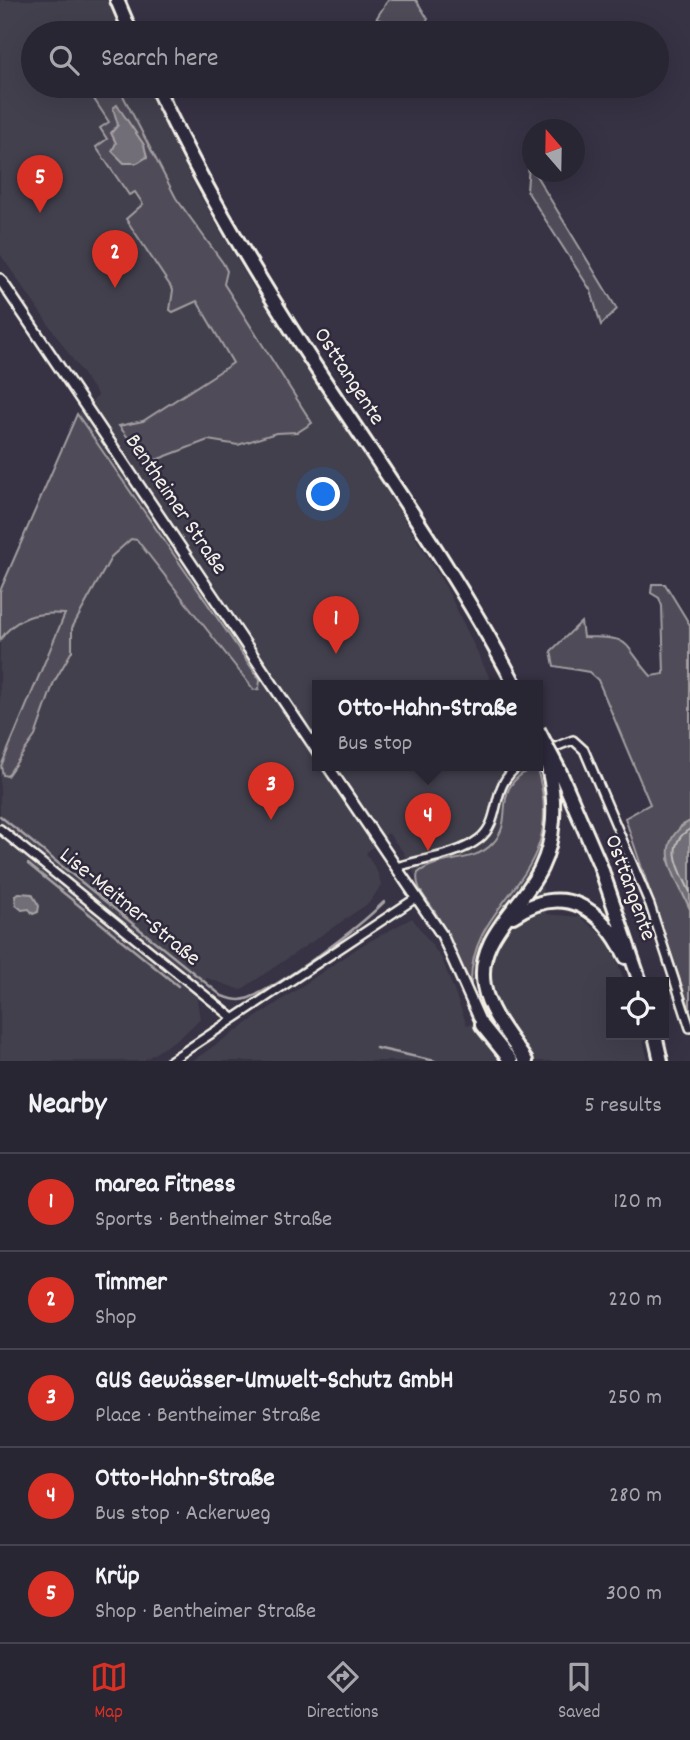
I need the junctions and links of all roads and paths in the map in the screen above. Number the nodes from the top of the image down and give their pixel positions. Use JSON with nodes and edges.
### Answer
{"nodes":[{"id":1,"x":117,"y":0,"type":"edge"},
{"id":2,"x":126,"y":21,"type":"edge"},
{"id":3,"x":162,"y":98,"type":"edge"},
{"id":4,"x":0,"y":279,"type":"edge"},
{"id":5,"x":512,"y":680,"type":"edge"},
{"id":6,"x":312,"y":743,"type":"edge"},
{"id":7,"x":543,"y":743,"type":"edge"},
{"id":8,"x":543,"y":752,"type":"edge"},
{"id":9,"x":331,"y":771,"type":"edge"},
{"id":10,"x":514,"y":771,"type":"edge"},
{"id":11,"x":554,"y":771,"type":"junction"},
{"id":12,"x":0,"y":829,"type":"edge"},
{"id":13,"x":396,"y":867,"type":"junction"},
{"id":14,"x":416,"y":898,"type":"junction"},
{"id":15,"x":501,"y":925,"type":"junction"},
{"id":16,"x":636,"y":977,"type":"edge"},
{"id":17,"x":637,"y":977,"type":"edge"},
{"id":18,"x":233,"y":1018,"type":"junction"},
{"id":19,"x":482,"y":1025,"type":"joint"},
{"id":20,"x":690,"y":1028,"type":"edge"},
{"id":21,"x":656,"y":1040,"type":"edge"},
{"id":22,"x":170,"y":1061,"type":"edge"},
{"id":23,"x":511,"y":1061,"type":"edge"},
{"id":24,"x":526,"y":1061,"type":"edge"},
{"id":25,"x":661,"y":1061,"type":"edge"}],
"edges":[{"from":1,"to":2,"type":"main road"},
{"from":3,"to":5,"type":"main road","name":"Osttangente"},
{"from":4,"to":6,"type":"street","name":"Bentheimer Straße"},
{"from":7,"to":11,"type":"main road","name":"Osttangente","bridge":true},
{"from":8,"to":20,"type":"street"},
{"from":9,"to":13,"type":"street"},
{"from":10,"to":13,"type":"street"},
{"from":11,"to":15,"type":"main road"},
{"from":11,"to":17,"type":"main road","name":"Osttangente"},
{"from":12,"to":18,"type":"street","name":"Lise-Meitner-Straße"},
{"from":13,"to":14,"type":"street"},
{"from":14,"to":18,"type":"street"},
{"from":14,"to":19,"type":"street"},
{"from":15,"to":16,"type":"main road"},
{"from":15,"to":24,"type":"main road"},
{"from":18,"to":22,"type":"street"},
{"from":19,"to":23,"type":"main road"},
{"from":21,"to":25,"type":"main road"}]}
